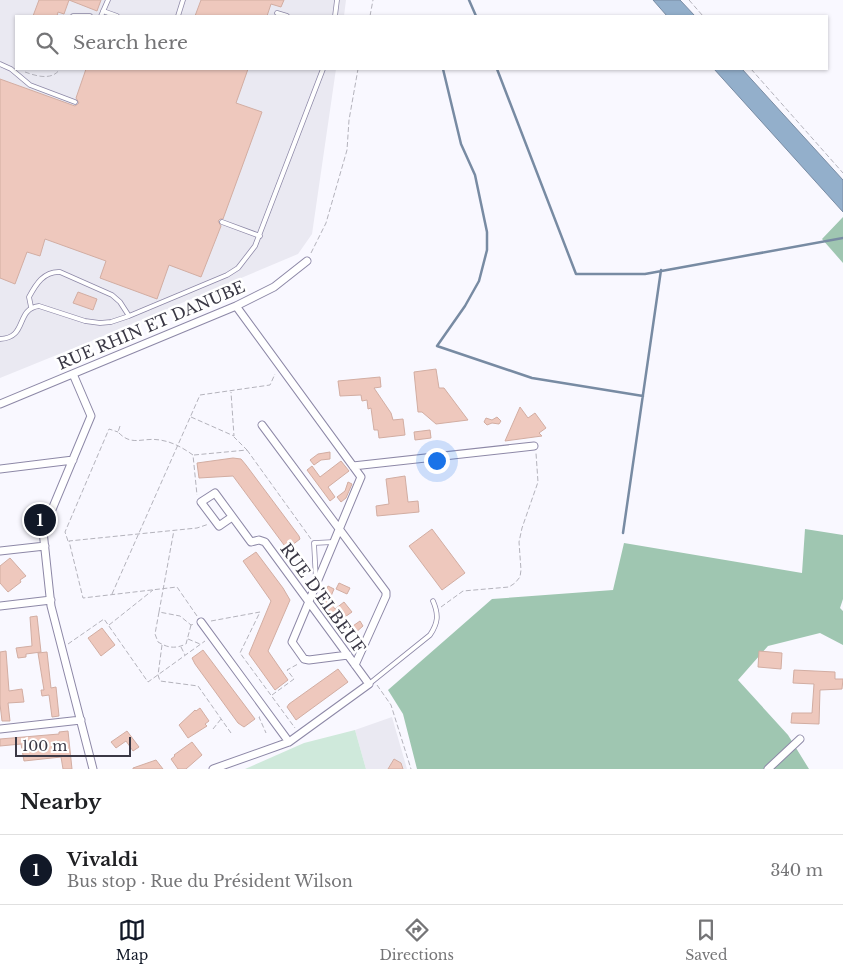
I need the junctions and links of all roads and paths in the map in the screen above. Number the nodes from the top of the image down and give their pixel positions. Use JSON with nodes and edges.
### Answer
{"nodes":[{"id":1,"x":108,"y":0,"type":"edge"},
{"id":2,"x":184,"y":0,"type":"edge"},
{"id":3,"x":337,"y":0,"type":"edge"},
{"id":4,"x":373,"y":0,"type":"edge"},
{"id":5,"x":688,"y":0,"type":"edge"},
{"id":6,"x":103,"y":11,"type":"junction"},
{"id":7,"x":277,"y":13,"type":"dead end"},
{"id":8,"x":101,"y":15,"type":"edge"},
{"id":9,"x":115,"y":15,"type":"edge"},
{"id":10,"x":178,"y":15,"type":"edge"},
{"id":11,"x":283,"y":15,"type":"edge"},
{"id":12,"x":335,"y":15,"type":"edge"},
{"id":13,"x":370,"y":15,"type":"edge"},
{"id":14,"x":702,"y":15,"type":"edge"},
{"id":15,"x":0,"y":64,"type":"edge"},
{"id":16,"x":21,"y":70,"type":"dead end"},
{"id":17,"x":59,"y":70,"type":"edge"},
{"id":18,"x":322,"y":70,"type":"edge"},
{"id":19,"x":358,"y":70,"type":"edge"},
{"id":20,"x":752,"y":70,"type":"edge"},
{"id":21,"x":75,"y":102,"type":"dead end"},
{"id":22,"x":843,"y":173,"type":"edge"},
{"id":23,"x":222,"y":222,"type":"dead end"},
{"id":24,"x":260,"y":236,"type":"junction"},
{"id":25,"x":308,"y":261,"type":"joint"},
{"id":26,"x":236,"y":306,"type":"junction"},
{"id":27,"x":31,"y":307,"type":"junction"},
{"id":28,"x":129,"y":316,"type":"junction"},
{"id":29,"x":0,"y":339,"type":"edge"},
{"id":30,"x":279,"y":364,"type":"junction"},
{"id":31,"x":73,"y":374,"type":"junction"},
{"id":32,"x":231,"y":391,"type":"junction"},
{"id":33,"x":1,"y":402,"type":"edge"},
{"id":34,"x":190,"y":416,"type":"junction"},
{"id":35,"x":262,"y":425,"type":"dead end"},
{"id":36,"x":120,"y":426,"type":"dead end"},
{"id":37,"x":118,"y":432,"type":"junction"},
{"id":38,"x":234,"y":436,"type":"junction"},
{"id":39,"x":177,"y":445,"type":"junction"},
{"id":40,"x":534,"y":446,"type":"joint"},
{"id":41,"x":247,"y":450,"type":"junction"},
{"id":42,"x":193,"y":455,"type":"junction"},
{"id":43,"x":73,"y":460,"type":"junction"},
{"id":44,"x":353,"y":466,"type":"junction"},
{"id":45,"x":0,"y":469,"type":"edge"},
{"id":46,"x":200,"y":502,"type":"junction"},
{"id":47,"x":232,"y":517,"type":"junction"},
{"id":48,"x":214,"y":521,"type":"junction"},
{"id":49,"x":174,"y":530,"type":"junction"},
{"id":50,"x":339,"y":530,"type":"junction"},
{"id":51,"x":138,"y":534,"type":"junction"},
{"id":52,"x":69,"y":541,"type":"junction"},
{"id":53,"x":334,"y":542,"type":"junction"},
{"id":54,"x":314,"y":544,"type":"junction"},
{"id":55,"x":45,"y":546,"type":"junction"},
{"id":56,"x":0,"y":551,"type":"edge"},
{"id":57,"x":316,"y":584,"type":"junction"},
{"id":58,"x":163,"y":589,"type":"junction"},
{"id":59,"x":153,"y":590,"type":"junction"},
{"id":60,"x":112,"y":594,"type":"junction"},
{"id":61,"x":51,"y":600,"type":"junction"},
{"id":62,"x":433,"y":601,"type":"dead end"},
{"id":63,"x":309,"y":602,"type":"junction"},
{"id":64,"x":0,"y":606,"type":"edge"},
{"id":65,"x":437,"y":611,"type":"junction"},
{"id":66,"x":158,"y":612,"type":"junction"},
{"id":67,"x":186,"y":620,"type":"dead end"},
{"id":68,"x":201,"y":622,"type":"junction"},
{"id":69,"x":108,"y":625,"type":"junction"},
{"id":70,"x":191,"y":625,"type":"dead end"},
{"id":71,"x":211,"y":636,"type":"junction"},
{"id":72,"x":188,"y":639,"type":"junction"},
{"id":73,"x":162,"y":645,"type":"junction"},
{"id":74,"x":200,"y":645,"type":"junction"},
{"id":75,"x":180,"y":646,"type":"junction"},
{"id":76,"x":61,"y":648,"type":"junction"},
{"id":77,"x":186,"y":656,"type":"junction"},
{"id":78,"x":348,"y":656,"type":"junction"},
{"id":79,"x":304,"y":659,"type":"junction"},
{"id":80,"x":355,"y":665,"type":"junction"},
{"id":81,"x":158,"y":675,"type":"junction"},
{"id":82,"x":371,"y":682,"type":"junction"},
{"id":83,"x":271,"y":696,"type":"junction"},
{"id":84,"x":267,"y":712,"type":"junction"},
{"id":85,"x":221,"y":719,"type":"junction"},
{"id":86,"x":81,"y":720,"type":"junction"},
{"id":87,"x":0,"y":729,"type":"edge"},
{"id":88,"x":213,"y":729,"type":"dead end"},
{"id":89,"x":231,"y":733,"type":"dead end"},
{"id":90,"x":266,"y":734,"type":"dead end"},
{"id":91,"x":300,"y":734,"type":"junction"},
{"id":92,"x":800,"y":739,"type":"dead end"},
{"id":93,"x":289,"y":742,"type":"junction"},
{"id":94,"x":93,"y":769,"type":"edge"},
{"id":95,"x":213,"y":769,"type":"edge"},
{"id":96,"x":411,"y":769,"type":"edge"},
{"id":97,"x":768,"y":769,"type":"edge"}],
"edges":[{"from":1,"to":6,"type":"lane"},
{"from":2,"to":10,"type":"lane"},
{"from":3,"to":12,"type":"lane"},
{"from":4,"to":13,"type":"path"},
{"from":5,"to":14,"type":"path"},
{"from":6,"to":8,"type":"lane"},
{"from":6,"to":9,"type":"lane"},
{"from":7,"to":11,"type":"lane"},
{"from":15,"to":21,"type":"lane"},
{"from":16,"to":17,"type":"path"},
{"from":18,"to":24,"type":"lane"},
{"from":19,"to":25,"type":"path"},
{"from":20,"to":22,"type":"path"},
{"from":23,"to":24,"type":"lane"},
{"from":24,"to":28,"type":"lane"},
{"from":25,"to":26,"type":"street","name":"RUE RHIN ET DANUBE"},
{"from":26,"to":30,"type":"street"},
{"from":26,"to":31,"type":"street","name":"RUE RHIN ET DANUBE"},
{"from":27,"to":28,"type":"lane"},
{"from":27,"to":28,"type":"lane"},
{"from":27,"to":29,"type":"lane"},
{"from":30,"to":32,"type":"path"},
{"from":30,"to":44,"type":"street"},
{"from":31,"to":33,"type":"street","name":"RUE RHIN ET DANUBE"},
{"from":31,"to":43,"type":"street"},
{"from":32,"to":34,"type":"path"},
{"from":32,"to":38,"type":"path"},
{"from":34,"to":38,"type":"path"},
{"from":34,"to":39,"type":"path"},
{"from":35,"to":50,"type":"street"},
{"from":36,"to":37,"type":"path"},
{"from":37,"to":39,"type":"path"},
{"from":37,"to":52,"type":"path"},
{"from":38,"to":41,"type":"path"},
{"from":39,"to":42,"type":"path"},
{"from":39,"to":51,"type":"path"},
{"from":40,"to":44,"type":"street"},
{"from":40,"to":65,"type":"path"},
{"from":41,"to":42,"type":"path"},
{"from":41,"to":54,"type":"path"},
{"from":42,"to":46,"type":"path"},
{"from":43,"to":45,"type":"street"},
{"from":43,"to":55,"type":"street"},
{"from":44,"to":50,"type":"street"},
{"from":46,"to":47,"type":"street"},
{"from":46,"to":48,"type":"street"},
{"from":47,"to":48,"type":"street"},
{"from":47,"to":63,"type":"street","name":"RUE D'ELBEUF"},
{"from":48,"to":49,"type":"path"},
{"from":49,"to":51,"type":"path"},
{"from":49,"to":58,"type":"path"},
{"from":50,"to":53,"type":"street"},
{"from":50,"to":80,"type":"street"},
{"from":51,"to":52,"type":"path"},
{"from":51,"to":60,"type":"path"},
{"from":52,"to":60,"type":"path"},
{"from":53,"to":54,"type":"lane"},
{"from":53,"to":57,"type":"street"},
{"from":54,"to":57,"type":"lane"},
{"from":55,"to":56,"type":"street"},
{"from":55,"to":61,"type":"street"},
{"from":57,"to":63,"type":"street"},
{"from":58,"to":59,"type":"path"},
{"from":58,"to":66,"type":"path"},
{"from":58,"to":68,"type":"path"},
{"from":59,"to":60,"type":"path"},
{"from":59,"to":69,"type":"path"},
{"from":61,"to":64,"type":"street"},
{"from":61,"to":76,"type":"street"},
{"from":62,"to":65,"type":"lane"},
{"from":63,"to":78,"type":"street","name":"RUE D'ELBEUF"},
{"from":63,"to":79,"type":"street"},
{"from":65,"to":82,"type":"lane"},
{"from":66,"to":67,"type":"path"},
{"from":66,"to":73,"type":"path"},
{"from":68,"to":71,"type":"street"},
{"from":68,"to":83,"type":"path"},
{"from":69,"to":76,"type":"path"},
{"from":69,"to":81,"type":"path"},
{"from":70,"to":72,"type":"path"},
{"from":71,"to":74,"type":"path"},
{"from":71,"to":84,"type":"street"},
{"from":72,"to":74,"type":"path"},
{"from":72,"to":75,"type":"path"},
{"from":73,"to":75,"type":"path"},
{"from":73,"to":81,"type":"path"},
{"from":74,"to":77,"type":"path"},
{"from":75,"to":77,"type":"path"},
{"from":76,"to":86,"type":"street"},
{"from":77,"to":81,"type":"path"},
{"from":78,"to":79,"type":"street"},
{"from":78,"to":80,"type":"street","name":"RUE D'ELBEUF"},
{"from":79,"to":83,"type":"path"},
{"from":80,"to":82,"type":"street","name":"RUE D'ELBEUF"},
{"from":81,"to":85,"type":"path"},
{"from":82,"to":91,"type":"street"},
{"from":82,"to":96,"type":"path"},
{"from":83,"to":91,"type":"path"},
{"from":84,"to":90,"type":"path"},
{"from":84,"to":93,"type":"street"},
{"from":85,"to":88,"type":"path"},
{"from":85,"to":89,"type":"path"},
{"from":86,"to":87,"type":"street"},
{"from":86,"to":94,"type":"street"},
{"from":91,"to":93,"type":"street"},
{"from":92,"to":97,"type":"street"},
{"from":93,"to":95,"type":"street"}]}
